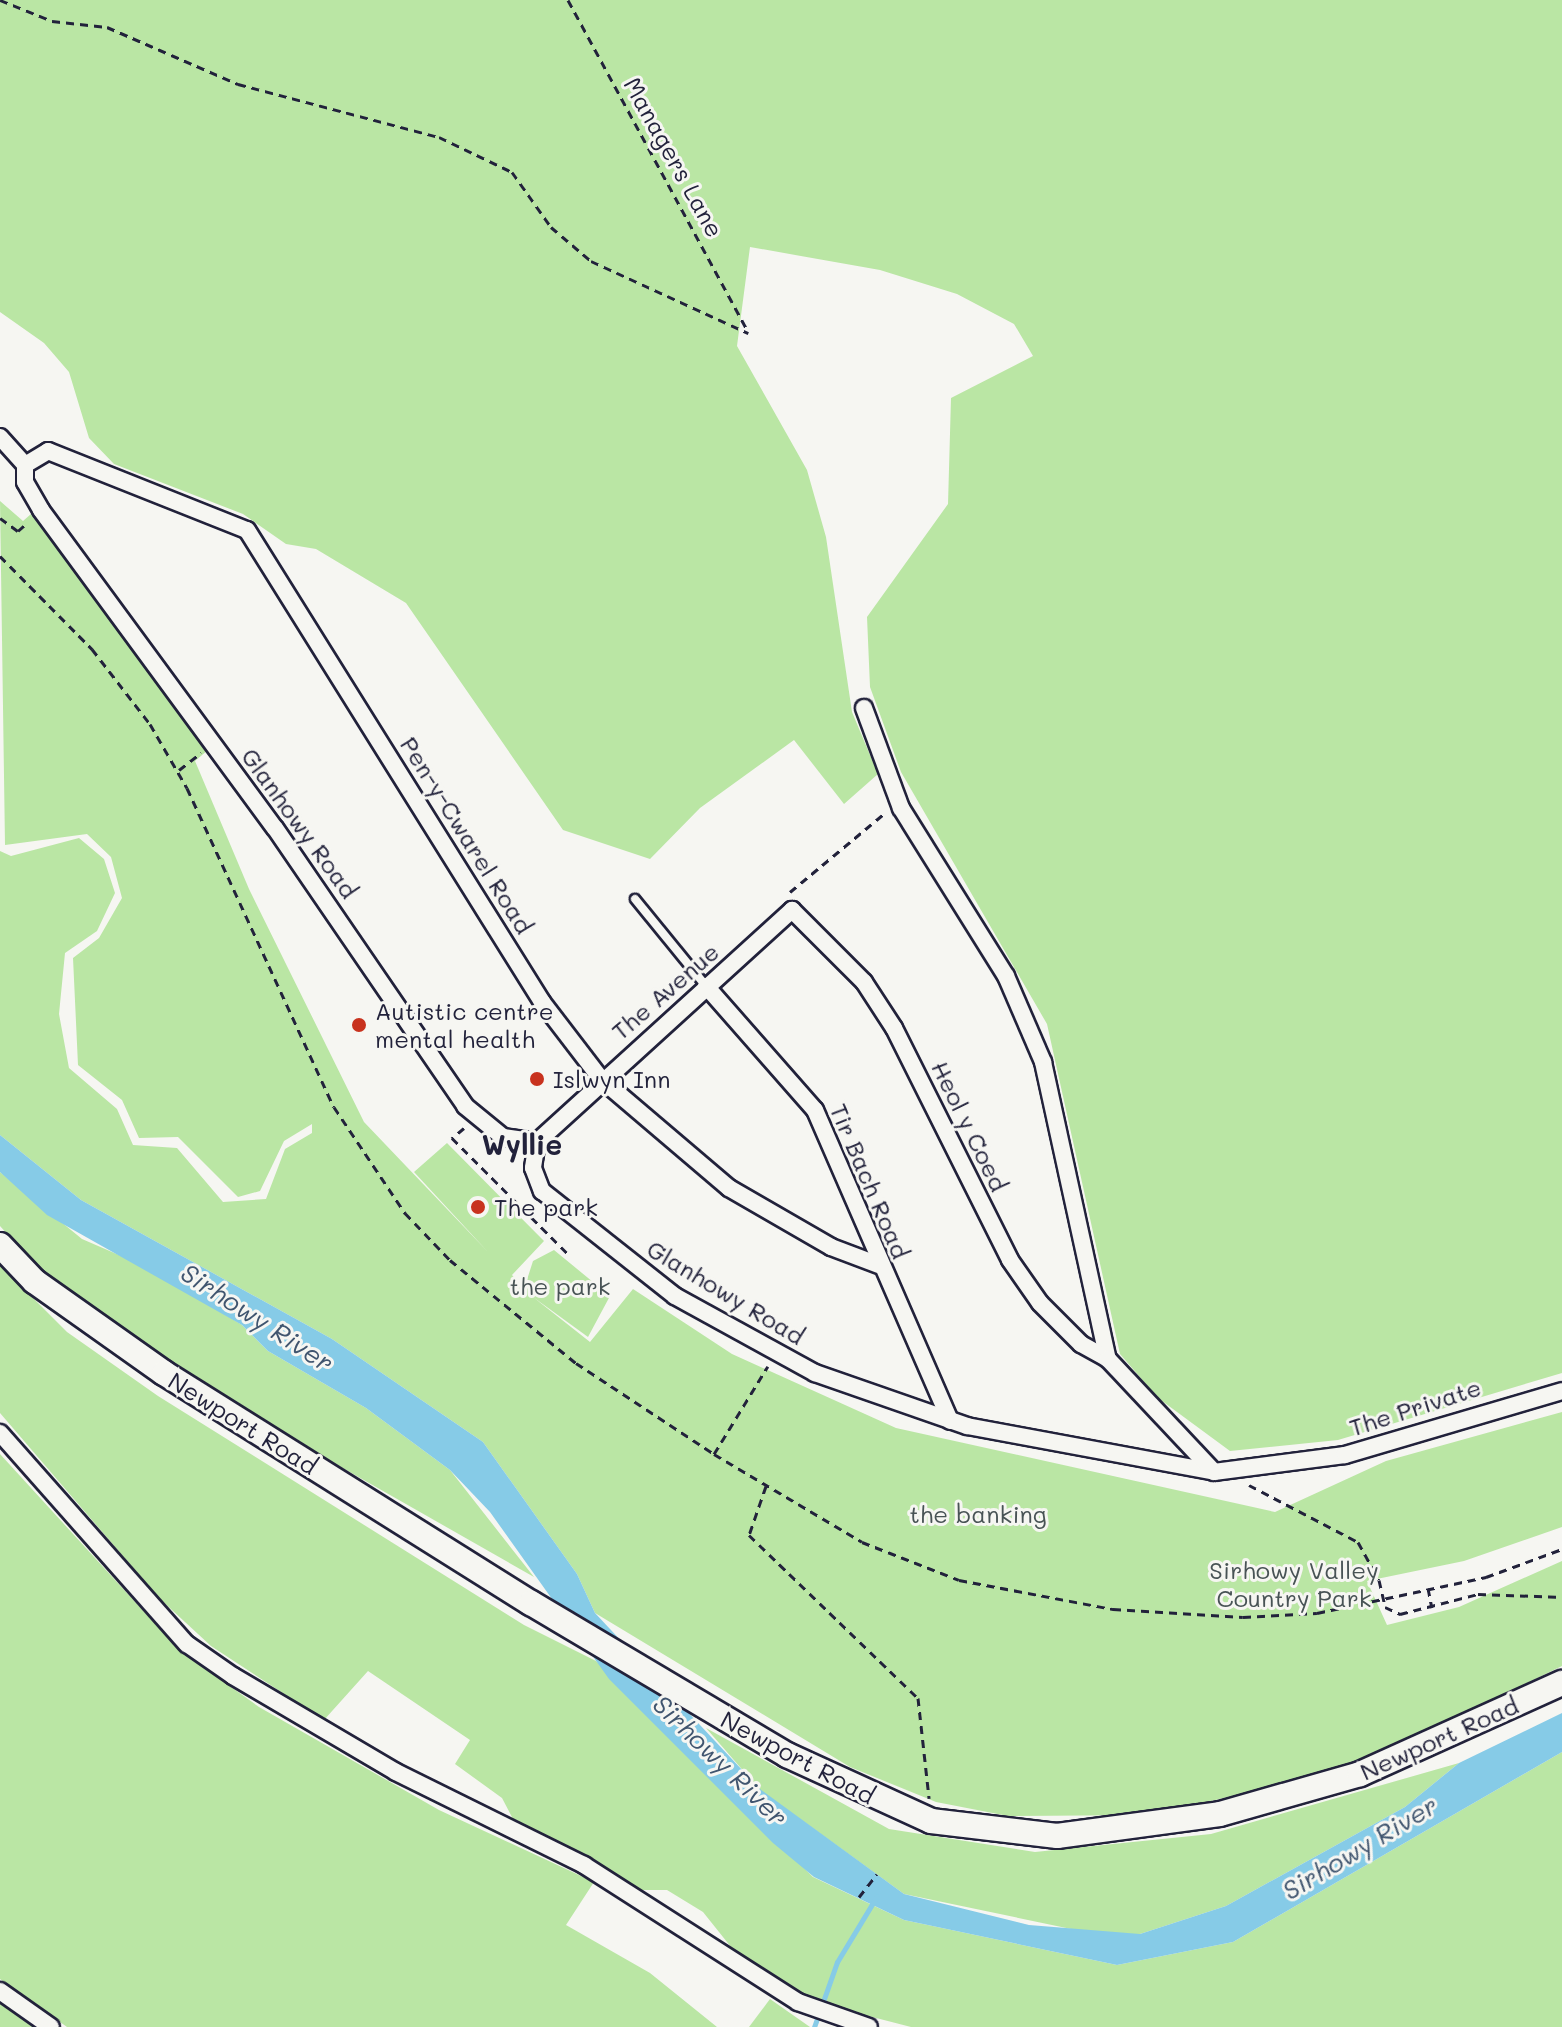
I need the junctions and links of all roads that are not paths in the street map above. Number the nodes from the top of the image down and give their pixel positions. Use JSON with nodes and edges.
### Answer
{"nodes":[{"id":1,"x":0,"y":437,"type":"edge"},
{"id":2,"x":25,"y":465,"type":"junction"},
{"id":3,"x":864,"y":708,"type":"dead end"},
{"id":4,"x":635,"y":899,"type":"dead end"},
{"id":5,"x":789,"y":902,"type":"joint"},
{"id":6,"x":706,"y":986,"type":"junction"},
{"id":7,"x":601,"y":1079,"type":"junction"},
{"id":8,"x":537,"y":1142,"type":"junction"},
{"id":9,"x":0,"y":1245,"type":"edge"},
{"id":10,"x":879,"y":1265,"type":"junction"},
{"id":11,"x":1108,"y":1359,"type":"junction"},
{"id":12,"x":1562,"y":1391,"type":"edge"},
{"id":13,"x":950,"y":1421,"type":"junction"},
{"id":14,"x":0,"y":1433,"type":"edge"},
{"id":15,"x":1282,"y":1465,"type":"joint"},
{"id":16,"x":1217,"y":1471,"type":"junction"},
{"id":17,"x":1562,"y":1683,"type":"edge"},
{"id":18,"x":0,"y":1991,"type":"edge"},
{"id":19,"x":51,"y":2027,"type":"edge"},
{"id":20,"x":869,"y":2027,"type":"edge"}],
"edges":[{"from":1,"to":2,"type":"street"},
{"from":2,"to":7,"type":"street","name":"Pen-y-Cwarel Road"},
{"from":2,"to":8,"type":"street","name":"Glanhowy Road"},
{"from":3,"to":11,"type":"street"},
{"from":4,"to":6,"type":"lane"},
{"from":5,"to":6,"type":"street","name":"The Avenue"},
{"from":5,"to":11,"type":"street","name":"Heol y Coed"},
{"from":6,"to":7,"type":"street","name":"The Avenue"},
{"from":6,"to":10,"type":"street","name":"Tir Bach Road"},
{"from":7,"to":8,"type":"street","name":"The Avenue"},
{"from":7,"to":10,"type":"street","name":"Pen-y-Cwarel Road"},
{"from":8,"to":13,"type":"street","name":"Glanhowy Road"},
{"from":9,"to":17,"type":"main road","name":"Newport Road"},
{"from":10,"to":13,"type":"street","name":"Tir Bach Road"},
{"from":11,"to":16,"type":"street","name":"Heol y Coed"},
{"from":12,"to":15,"type":"street","name":"The Private"},
{"from":13,"to":16,"type":"street","name":"Glanhowy Road"},
{"from":14,"to":20,"type":"street"},
{"from":15,"to":16,"type":"street","name":"Glanhowy Road"},
{"from":18,"to":19,"type":"street"}]}
